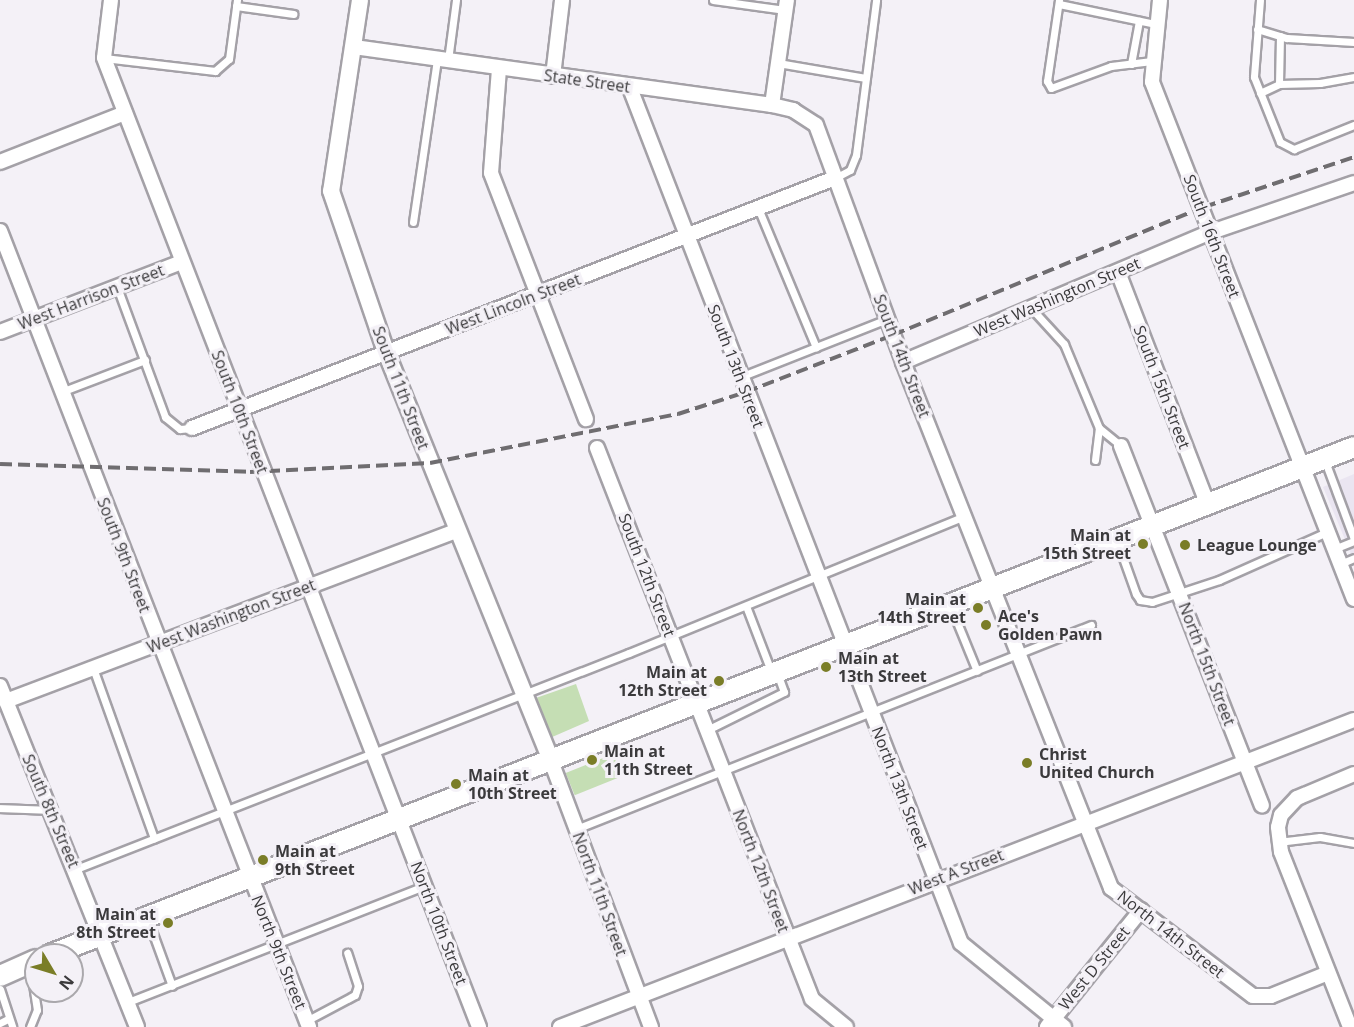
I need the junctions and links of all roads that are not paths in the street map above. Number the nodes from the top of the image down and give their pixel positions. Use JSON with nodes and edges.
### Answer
{"nodes":[{"id":1,"x":111,"y":0,"type":"edge"},
{"id":2,"x":360,"y":0,"type":"edge"},
{"id":3,"x":456,"y":0,"type":"edge"},
{"id":4,"x":562,"y":0,"type":"edge"},
{"id":5,"x":712,"y":0,"type":"edge"},
{"id":6,"x":876,"y":0,"type":"edge"},
{"id":7,"x":1160,"y":0,"type":"edge"},
{"id":8,"x":1260,"y":0,"type":"edge"},
{"id":9,"x":1059,"y":2,"type":"edge"},
{"id":10,"x":237,"y":3,"type":"edge"},
{"id":11,"x":786,"y":5,"type":"edge"},
{"id":12,"x":293,"y":14,"type":"dead end"},
{"id":13,"x":1139,"y":21,"type":"junction"},
{"id":14,"x":1156,"y":24,"type":"junction"},
{"id":15,"x":1257,"y":29,"type":"junction"},
{"id":16,"x":1280,"y":36,"type":"junction"},
{"id":17,"x":1354,"y":42,"type":"edge"},
{"id":18,"x":354,"y":47,"type":"junction"},
{"id":19,"x":104,"y":58,"type":"junction"},
{"id":20,"x":442,"y":60,"type":"junction"},
{"id":21,"x":1152,"y":61,"type":"junction"},
{"id":22,"x":778,"y":63,"type":"junction"},
{"id":23,"x":1131,"y":64,"type":"junction"},
{"id":24,"x":499,"y":69,"type":"junction"},
{"id":25,"x":553,"y":76,"type":"junction"},
{"id":26,"x":1354,"y":77,"type":"edge"},
{"id":27,"x":866,"y":78,"type":"junction"},
{"id":28,"x":1279,"y":84,"type":"junction"},
{"id":29,"x":630,"y":88,"type":"junction"},
{"id":30,"x":1260,"y":93,"type":"junction"},
{"id":31,"x":772,"y":105,"type":"junction"},
{"id":32,"x":124,"y":113,"type":"junction"},
{"id":33,"x":816,"y":125,"type":"joint"},
{"id":34,"x":1354,"y":125,"type":"edge"},
{"id":35,"x":0,"y":162,"type":"edge"},
{"id":36,"x":835,"y":178,"type":"junction"},
{"id":37,"x":1354,"y":183,"type":"edge"},
{"id":38,"x":758,"y":208,"type":"junction"},
{"id":39,"x":413,"y":222,"type":"dead end"},
{"id":40,"x":0,"y":231,"type":"edge"},
{"id":41,"x":1211,"y":232,"type":"junction"},
{"id":42,"x":686,"y":236,"type":"junction"},
{"id":43,"x":181,"y":262,"type":"junction"},
{"id":44,"x":1118,"y":272,"type":"junction"},
{"id":45,"x":117,"y":287,"type":"junction"},
{"id":46,"x":537,"y":295,"type":"junction"},
{"id":47,"x":1030,"y":307,"type":"junction"},
{"id":48,"x":33,"y":319,"type":"junction"},
{"id":49,"x":887,"y":319,"type":"junction"},
{"id":50,"x":0,"y":332,"type":"edge"},
{"id":51,"x":816,"y":347,"type":"junction"},
{"id":52,"x":386,"y":352,"type":"junction"},
{"id":53,"x":145,"y":360,"type":"junction"},
{"id":54,"x":903,"y":362,"type":"junction"},
{"id":55,"x":740,"y":376,"type":"junction"},
{"id":56,"x":61,"y":392,"type":"junction"},
{"id":57,"x":239,"y":410,"type":"junction"},
{"id":58,"x":586,"y":419,"type":"dead end"},
{"id":59,"x":192,"y":428,"type":"joint"},
{"id":60,"x":1099,"y":428,"type":"junction"},
{"id":61,"x":1121,"y":446,"type":"joint"},
{"id":62,"x":1354,"y":447,"type":"edge"},
{"id":63,"x":597,"y":448,"type":"dead end"},
{"id":64,"x":1324,"y":459,"type":"junction"},
{"id":65,"x":1095,"y":460,"type":"dead end"},
{"id":66,"x":1302,"y":468,"type":"junction"},
{"id":67,"x":1207,"y":503,"type":"junction"},
{"id":68,"x":965,"y":516,"type":"junction"},
{"id":69,"x":1151,"y":524,"type":"junction"},
{"id":70,"x":457,"y":531,"type":"junction"},
{"id":71,"x":1327,"y":532,"type":"junction"},
{"id":72,"x":1116,"y":538,"type":"junction"},
{"id":73,"x":1354,"y":540,"type":"edge"},
{"id":74,"x":1334,"y":549,"type":"junction"},
{"id":75,"x":1354,"y":558,"type":"edge"},
{"id":76,"x":1340,"y":564,"type":"junction"},
{"id":77,"x":818,"y":577,"type":"junction"},
{"id":78,"x":992,"y":586,"type":"junction"},
{"id":79,"x":308,"y":587,"type":"junction"},
{"id":80,"x":1352,"y":590,"type":"edge"},
{"id":81,"x":1179,"y":593,"type":"junction"},
{"id":82,"x":949,"y":603,"type":"junction"},
{"id":83,"x":746,"y":606,"type":"junction"},
{"id":84,"x":1091,"y":625,"type":"dead end"},
{"id":85,"x":670,"y":635,"type":"junction"},
{"id":86,"x":844,"y":643,"type":"junction"},
{"id":87,"x":158,"y":644,"type":"junction"},
{"id":88,"x":1019,"y":655,"type":"junction"},
{"id":89,"x":93,"y":668,"type":"junction"},
{"id":90,"x":774,"y":671,"type":"junction"},
{"id":91,"x":976,"y":671,"type":"junction"},
{"id":92,"x":0,"y":686,"type":"edge"},
{"id":93,"x":523,"y":692,"type":"junction"},
{"id":94,"x":6,"y":701,"type":"junction"},
{"id":95,"x":696,"y":702,"type":"junction"},
{"id":96,"x":871,"y":713,"type":"junction"},
{"id":97,"x":1354,"y":720,"type":"edge"},
{"id":98,"x":707,"y":730,"type":"junction"},
{"id":99,"x":374,"y":753,"type":"junction"},
{"id":100,"x":551,"y":761,"type":"junction"},
{"id":101,"x":1245,"y":761,"type":"junction"},
{"id":102,"x":722,"y":770,"type":"junction"},
{"id":103,"x":1354,"y":774,"type":"edge"},
{"id":104,"x":1262,"y":805,"type":"dead end"},
{"id":105,"x":0,"y":808,"type":"edge"},
{"id":106,"x":51,"y":811,"type":"junction"},
{"id":107,"x":224,"y":811,"type":"junction"},
{"id":108,"x":399,"y":819,"type":"junction"},
{"id":109,"x":1084,"y":823,"type":"junction"},
{"id":110,"x":576,"y":829,"type":"junction"},
{"id":111,"x":154,"y":838,"type":"junction"},
{"id":112,"x":1278,"y":842,"type":"junction"},
{"id":113,"x":1354,"y":843,"type":"edge"},
{"id":114,"x":76,"y":869,"type":"junction"},
{"id":115,"x":249,"y":877,"type":"junction"},
{"id":116,"x":936,"y":880,"type":"junction"},
{"id":117,"x":425,"y":886,"type":"junction"},
{"id":118,"x":1141,"y":910,"type":"junction"},
{"id":119,"x":147,"y":917,"type":"junction"},
{"id":120,"x":103,"y":935,"type":"junction"},
{"id":121,"x":787,"y":938,"type":"junction"},
{"id":122,"x":82,"y":943,"type":"edge"},
{"id":123,"x":276,"y":945,"type":"junction"},
{"id":124,"x":347,"y":953,"type":"dead end"},
{"id":125,"x":24,"y":965,"type":"edge"},
{"id":126,"x":1328,"y":973,"type":"junction"},
{"id":127,"x":0,"y":976,"type":"edge"},
{"id":128,"x":172,"y":986,"type":"junction"},
{"id":129,"x":0,"y":989,"type":"edge"},
{"id":130,"x":639,"y":996,"type":"junction"},
{"id":131,"x":1,"y":1000,"type":"edge"},
{"id":132,"x":128,"y":1002,"type":"junction"},
{"id":133,"x":36,"y":1003,"type":"edge"},
{"id":134,"x":8,"y":1019,"type":"junction"},
{"id":135,"x":0,"y":1023,"type":"edge"},
{"id":136,"x":307,"y":1024,"type":"edge"},
{"id":137,"x":1055,"y":1024,"type":"edge"},
{"id":138,"x":12,"y":1027,"type":"edge"},
{"id":139,"x":30,"y":1027,"type":"edge"},
{"id":140,"x":137,"y":1027,"type":"edge"},
{"id":141,"x":479,"y":1027,"type":"edge"},
{"id":142,"x":560,"y":1027,"type":"edge"},
{"id":143,"x":651,"y":1027,"type":"edge"},
{"id":144,"x":846,"y":1027,"type":"edge"},
{"id":145,"x":1350,"y":1027,"type":"edge"}],
"edges":[{"from":1,"to":19,"type":"street","name":"South 10th Street"},
{"from":2,"to":18,"type":"street","name":"South 11th Street"},
{"from":3,"to":20,"type":"lane"},
{"from":4,"to":25,"type":"street"},
{"from":5,"to":11,"type":"lane"},
{"from":6,"to":27,"type":"lane"},
{"from":7,"to":14,"type":"street","name":"South 16th Street"},
{"from":8,"to":15,"type":"lane"},
{"from":9,"to":13,"type":"lane"},
{"from":9,"to":23,"type":"lane"},
{"from":10,"to":12,"type":"lane"},
{"from":10,"to":19,"type":"lane"},
{"from":11,"to":22,"type":"street"},
{"from":13,"to":14,"type":"lane"},
{"from":13,"to":23,"type":"lane"},
{"from":14,"to":21,"type":"street","name":"South 16th Street"},
{"from":15,"to":16,"type":"lane"},
{"from":15,"to":30,"type":"lane"},
{"from":16,"to":17,"type":"lane"},
{"from":16,"to":28,"type":"lane"},
{"from":18,"to":20,"type":"street","name":"State Street"},
{"from":18,"to":52,"type":"street","name":"South 11th Street"},
{"from":19,"to":32,"type":"street","name":"South 10th Street"},
{"from":20,"to":24,"type":"street","name":"State Street"},
{"from":20,"to":39,"type":"lane"},
{"from":21,"to":23,"type":"lane"},
{"from":21,"to":41,"type":"street","name":"South 16th Street"},
{"from":22,"to":27,"type":"lane"},
{"from":22,"to":31,"type":"street"},
{"from":24,"to":25,"type":"street","name":"State Street"},
{"from":24,"to":46,"type":"street"},
{"from":25,"to":29,"type":"street","name":"State Street"},
{"from":26,"to":28,"type":"lane"},
{"from":27,"to":36,"type":"lane"},
{"from":28,"to":30,"type":"lane"},
{"from":29,"to":31,"type":"street","name":"State Street"},
{"from":29,"to":42,"type":"street","name":"South 13th Street"},
{"from":30,"to":34,"type":"lane"},
{"from":31,"to":33,"type":"street","name":"State Street"},
{"from":32,"to":35,"type":"street"},
{"from":32,"to":43,"type":"street","name":"South 10th Street"},
{"from":33,"to":36,"type":"street","name":"South 14th Street"},
{"from":36,"to":38,"type":"street","name":"West Lincoln Street"},
{"from":36,"to":49,"type":"street","name":"South 14th Street"},
{"from":37,"to":41,"type":"street","name":"West Washington Street"},
{"from":38,"to":42,"type":"street","name":"West Lincoln Street"},
{"from":38,"to":51,"type":"lane"},
{"from":40,"to":48,"type":"street","name":"South 9th Street"},
{"from":41,"to":44,"type":"street","name":"West Washington Street"},
{"from":41,"to":66,"type":"street","name":"South 16th Street"},
{"from":42,"to":46,"type":"street","name":"West Lincoln Street"},
{"from":42,"to":55,"type":"street","name":"South 13th Street"},
{"from":43,"to":45,"type":"street","name":"West Harrison Street"},
{"from":43,"to":57,"type":"street","name":"South 10th Street"},
{"from":44,"to":47,"type":"street","name":"West Washington Street"},
{"from":44,"to":67,"type":"street","name":"South 15th Street"},
{"from":45,"to":48,"type":"street","name":"West Harrison Street"},
{"from":45,"to":53,"type":"lane"},
{"from":46,"to":52,"type":"street","name":"West Lincoln Street"},
{"from":46,"to":58,"type":"street"},
{"from":47,"to":54,"type":"street","name":"West Washington Street"},
{"from":47,"to":60,"type":"lane"},
{"from":48,"to":50,"type":"street","name":"West Harrison Street"},
{"from":48,"to":56,"type":"street","name":"South 9th Street"},
{"from":49,"to":51,"type":"lane"},
{"from":49,"to":54,"type":"street","name":"South 14th Street"},
{"from":51,"to":55,"type":"lane"},
{"from":52,"to":57,"type":"street","name":"West Lincoln Street"},
{"from":52,"to":70,"type":"street","name":"South 11th Street"},
{"from":53,"to":56,"type":"lane"},
{"from":53,"to":59,"type":"lane"},
{"from":54,"to":68,"type":"street","name":"South 14th Street"},
{"from":55,"to":77,"type":"street","name":"South 13th Street"},
{"from":56,"to":87,"type":"street","name":"South 9th Street"},
{"from":57,"to":59,"type":"street","name":"West Lincoln Street"},
{"from":57,"to":79,"type":"street","name":"South 10th Street"},
{"from":60,"to":61,"type":"lane"},
{"from":60,"to":65,"type":"lane"},
{"from":61,"to":69,"type":"street","name":"North 15th Street"},
{"from":62,"to":64,"type":"main road"},
{"from":63,"to":85,"type":"street","name":"South 12th Street"},
{"from":64,"to":66,"type":"main road"},
{"from":64,"to":73,"type":"lane"},
{"from":66,"to":67,"type":"main road"},
{"from":66,"to":71,"type":"street","name":"South 16th Street"},
{"from":67,"to":69,"type":"main road"},
{"from":68,"to":77,"type":"lane"},
{"from":68,"to":78,"type":"street","name":"South 14th Street"},
{"from":69,"to":72,"type":"main road"},
{"from":69,"to":81,"type":"street","name":"North 15th Street"},
{"from":70,"to":79,"type":"street","name":"West Washington Street"},
{"from":70,"to":93,"type":"street","name":"South 11th Street"},
{"from":71,"to":74,"type":"street","name":"South 16th Street"},
{"from":71,"to":81,"type":"lane"},
{"from":72,"to":78,"type":"main road"},
{"from":72,"to":81,"type":"lane"},
{"from":73,"to":74,"type":"lane"},
{"from":74,"to":76,"type":"street","name":"South 16th Street"},
{"from":75,"to":76,"type":"lane"},
{"from":76,"to":80,"type":"street","name":"South 16th Street"},
{"from":77,"to":83,"type":"lane"},
{"from":77,"to":86,"type":"street","name":"South 13th Street"},
{"from":78,"to":82,"type":"main road"},
{"from":78,"to":88,"type":"street","name":"North 14th Street"},
{"from":79,"to":87,"type":"street","name":"West Washington Street"},
{"from":79,"to":99,"type":"street","name":"South 10th Street"},
{"from":81,"to":101,"type":"street","name":"North 15th Street"},
{"from":82,"to":86,"type":"main road"},
{"from":82,"to":91,"type":"lane"},
{"from":83,"to":85,"type":"lane"},
{"from":83,"to":90,"type":"lane"},
{"from":84,"to":88,"type":"lane"},
{"from":85,"to":93,"type":"lane"},
{"from":85,"to":95,"type":"street","name":"South 12th Street"},
{"from":86,"to":90,"type":"main road"},
{"from":86,"to":96,"type":"street","name":"North 13th Street"},
{"from":87,"to":89,"type":"street","name":"West Washington Street"},
{"from":87,"to":107,"type":"street","name":"South 9th Street"},
{"from":88,"to":91,"type":"lane"},
{"from":88,"to":109,"type":"street","name":"North 14th Street"},
{"from":89,"to":94,"type":"street","name":"West Washington Street"},
{"from":89,"to":111,"type":"lane"},
{"from":90,"to":95,"type":"main road"},
{"from":90,"to":98,"type":"lane"},
{"from":91,"to":96,"type":"lane"},
{"from":92,"to":94,"type":"street","name":"South 8th Street"},
{"from":93,"to":99,"type":"lane"},
{"from":93,"to":100,"type":"street","name":"South 11th Street"},
{"from":94,"to":106,"type":"street","name":"South 8th Street"},
{"from":95,"to":98,"type":"street","name":"North 12th Street"},
{"from":95,"to":100,"type":"main road"},
{"from":96,"to":102,"type":"lane"},
{"from":96,"to":116,"type":"street","name":"North 13th Street"},
{"from":97,"to":101,"type":"street","name":"West A Street"},
{"from":98,"to":102,"type":"street","name":"North 12th Street"},
{"from":99,"to":107,"type":"lane"},
{"from":99,"to":108,"type":"street","name":"South 10th Street"},
{"from":100,"to":108,"type":"main road"},
{"from":100,"to":110,"type":"street","name":"North 11th Street"},
{"from":101,"to":104,"type":"street","name":"North 15th Street"},
{"from":101,"to":109,"type":"street","name":"West A Street"},
{"from":102,"to":110,"type":"lane"},
{"from":102,"to":121,"type":"street","name":"North 12th Street"},
{"from":103,"to":112,"type":"street"},
{"from":105,"to":106,"type":"lane"},
{"from":106,"to":114,"type":"street","name":"South 8th Street"},
{"from":107,"to":111,"type":"lane"},
{"from":107,"to":115,"type":"street","name":"South 9th Street"},
{"from":108,"to":115,"type":"main road"},
{"from":108,"to":117,"type":"street","name":"North 10th Street"},
{"from":109,"to":116,"type":"street","name":"West A Street"},
{"from":109,"to":118,"type":"street","name":"North 14th Street"},
{"from":110,"to":130,"type":"street","name":"North 11th Street"},
{"from":111,"to":114,"type":"lane"},
{"from":112,"to":113,"type":"lane"},
{"from":112,"to":126,"type":"street"},
{"from":114,"to":120,"type":"street","name":"South 8th Street"},
{"from":115,"to":119,"type":"main road"},
{"from":115,"to":123,"type":"street","name":"North 9th Street"},
{"from":116,"to":121,"type":"street","name":"West A Street"},
{"from":116,"to":137,"type":"street","name":"North 13th Street"},
{"from":117,"to":123,"type":"lane"},
{"from":117,"to":141,"type":"street","name":"North 10th Street"},
{"from":118,"to":126,"type":"street","name":"North 14th Street"},
{"from":118,"to":137,"type":"street","name":"West D Street"},
{"from":119,"to":120,"type":"main road"},
{"from":119,"to":128,"type":"lane"},
{"from":120,"to":122,"type":"main road"},
{"from":120,"to":132,"type":"street","name":"South 8th Street"},
{"from":121,"to":130,"type":"street","name":"West A Street"},
{"from":121,"to":144,"type":"street","name":"North 12th Street"},
{"from":123,"to":128,"type":"lane"},
{"from":123,"to":136,"type":"street","name":"North 9th Street"},
{"from":124,"to":136,"type":"lane"},
{"from":125,"to":127,"type":"main road"},
{"from":126,"to":145,"type":"street"},
{"from":128,"to":132,"type":"lane"},
{"from":129,"to":131,"type":"lane"},
{"from":130,"to":142,"type":"street","name":"West A Street"},
{"from":130,"to":143,"type":"street","name":"North 11th Street"},
{"from":131,"to":134,"type":"lane"},
{"from":132,"to":140,"type":"street","name":"South 8th Street"},
{"from":133,"to":139,"type":"lane"},
{"from":134,"to":135,"type":"lane"},
{"from":134,"to":138,"type":"lane"}]}
